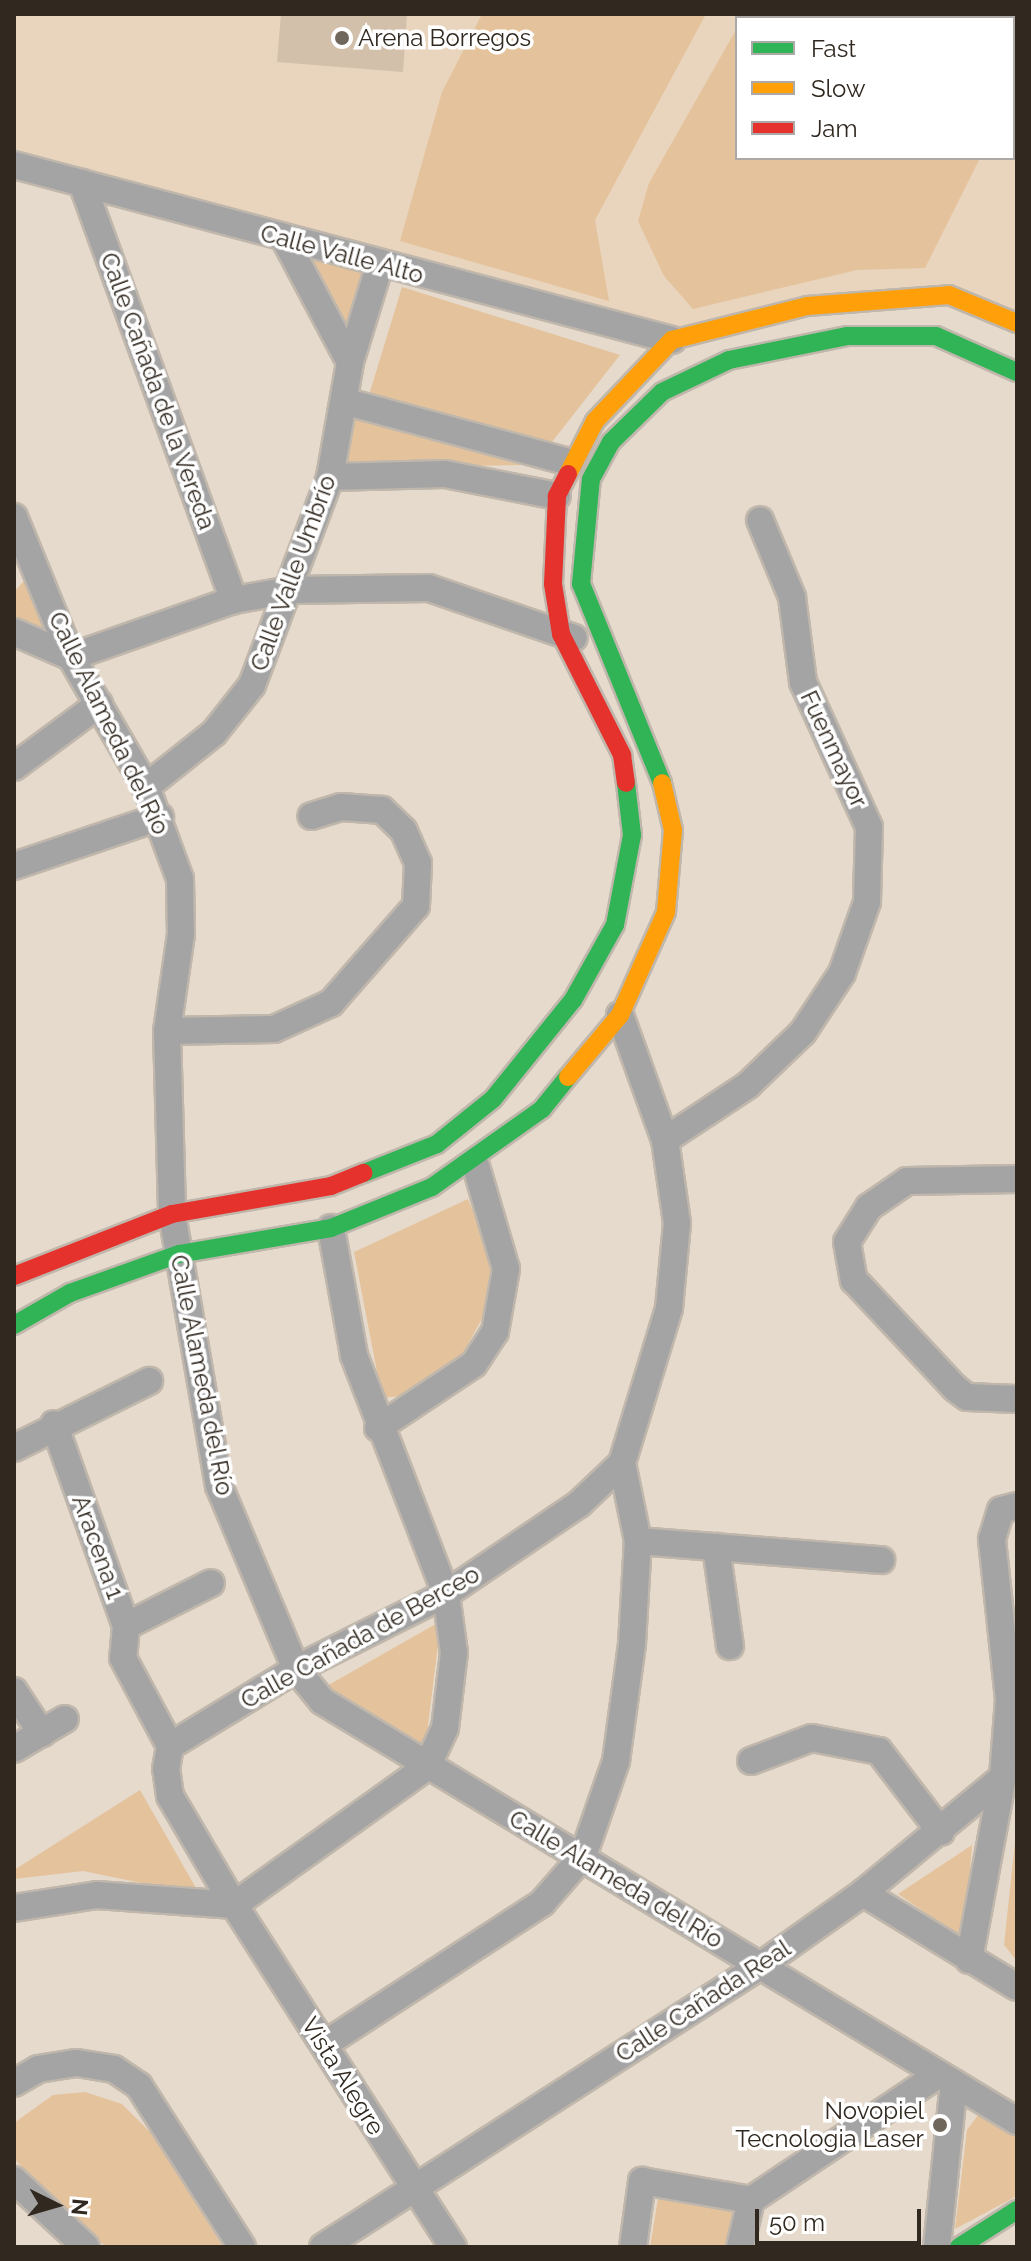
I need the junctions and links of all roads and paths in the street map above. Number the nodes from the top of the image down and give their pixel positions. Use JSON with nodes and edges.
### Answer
{"nodes":[{"id":1,"x":14,"y":165,"type":"edge"},
{"id":2,"x":82,"y":183,"type":"junction"},
{"id":3,"x":284,"y":238,"type":"junction"},
{"id":4,"x":380,"y":264,"type":"junction"},
{"id":5,"x":1017,"y":323,"type":"edge"},
{"id":6,"x":672,"y":340,"type":"junction"},
{"id":7,"x":350,"y":362,"type":"junction"},
{"id":8,"x":1017,"y":372,"type":"edge"},
{"id":9,"x":347,"y":402,"type":"junction"},
{"id":10,"x":570,"y":462,"type":"junction"},
{"id":11,"x":330,"y":477,"type":"junction"},
{"id":12,"x":557,"y":496,"type":"junction"},
{"id":13,"x":760,"y":520,"type":"dead end"},
{"id":14,"x":17,"y":537,"type":"edge"},
{"id":15,"x":290,"y":590,"type":"junction"},
{"id":16,"x":234,"y":600,"type":"junction"},
{"id":17,"x":14,"y":632,"type":"edge"},
{"id":18,"x":561,"y":634,"type":"junction"},
{"id":19,"x":600,"y":645,"type":"junction"},
{"id":20,"x":71,"y":657,"type":"junction"},
{"id":21,"x":99,"y":704,"type":"junction"},
{"id":22,"x":14,"y":767,"type":"edge"},
{"id":23,"x":146,"y":787,"type":"junction"},
{"id":24,"x":311,"y":816,"type":"dead end"},
{"id":25,"x":160,"y":817,"type":"junction"},
{"id":26,"x":14,"y":866,"type":"edge"},
{"id":27,"x":620,"y":1015,"type":"junction"},
{"id":28,"x":167,"y":1031,"type":"junction"},
{"id":29,"x":665,"y":1140,"type":"junction"},
{"id":30,"x":475,"y":1163,"type":"junction"},
{"id":31,"x":1017,"y":1179,"type":"edge"},
{"id":32,"x":172,"y":1214,"type":"junction"},
{"id":33,"x":331,"y":1228,"type":"junction"},
{"id":34,"x":179,"y":1254,"type":"junction"},
{"id":35,"x":14,"y":1276,"type":"edge"},
{"id":36,"x":14,"y":1325,"type":"edge"},
{"id":37,"x":149,"y":1381,"type":"dead end"},
{"id":38,"x":1017,"y":1399,"type":"edge"},
{"id":39,"x":54,"y":1424,"type":"junction"},
{"id":40,"x":378,"y":1428,"type":"junction"},
{"id":41,"x":14,"y":1448,"type":"edge"},
{"id":42,"x":622,"y":1463,"type":"junction"},
{"id":43,"x":1017,"y":1506,"type":"edge"},
{"id":44,"x":638,"y":1541,"type":"junction"},
{"id":45,"x":716,"y":1547,"type":"junction"},
{"id":46,"x":881,"y":1560,"type":"dead end"},
{"id":47,"x":211,"y":1583,"type":"dead end"},
{"id":48,"x":446,"y":1594,"type":"junction"},
{"id":49,"x":126,"y":1626,"type":"junction"},
{"id":50,"x":730,"y":1646,"type":"dead end"},
{"id":51,"x":296,"y":1669,"type":"junction"},
{"id":52,"x":1017,"y":1672,"type":"edge"},
{"id":53,"x":14,"y":1691,"type":"edge"},
{"id":54,"x":1009,"y":1699,"type":"junction"},
{"id":55,"x":65,"y":1719,"type":"dead end"},
{"id":56,"x":42,"y":1734,"type":"junction"},
{"id":57,"x":170,"y":1746,"type":"junction"},
{"id":58,"x":14,"y":1749,"type":"edge"},
{"id":59,"x":751,"y":1761,"type":"dead end"},
{"id":60,"x":427,"y":1767,"type":"junction"},
{"id":61,"x":1010,"y":1780,"type":"edge"},
{"id":62,"x":941,"y":1832,"type":"junction"},
{"id":63,"x":583,"y":1856,"type":"junction"},
{"id":64,"x":863,"y":1893,"type":"junction"},
{"id":65,"x":234,"y":1905,"type":"junction"},
{"id":66,"x":14,"y":1908,"type":"edge"},
{"id":67,"x":969,"y":1960,"type":"junction"},
{"id":68,"x":760,"y":1966,"type":"junction"},
{"id":69,"x":1017,"y":1987,"type":"edge"},
{"id":70,"x":325,"y":2044,"type":"junction"},
{"id":71,"x":947,"y":2079,"type":"junction"},
{"id":72,"x":14,"y":2083,"type":"edge"},
{"id":73,"x":1017,"y":2121,"type":"edge"},
{"id":74,"x":14,"y":2180,"type":"edge"},
{"id":75,"x":412,"y":2189,"type":"junction"},
{"id":76,"x":751,"y":2200,"type":"junction"},
{"id":77,"x":1017,"y":2210,"type":"edge"},
{"id":78,"x":86,"y":2247,"type":"edge"},
{"id":79,"x":242,"y":2247,"type":"edge"},
{"id":80,"x":323,"y":2247,"type":"edge"},
{"id":81,"x":453,"y":2247,"type":"edge"},
{"id":82,"x":633,"y":2247,"type":"edge"},
{"id":83,"x":740,"y":2247,"type":"edge"},
{"id":84,"x":937,"y":2247,"type":"edge"},
{"id":85,"x":959,"y":2247,"type":"edge"}],
"edges":[{"from":1,"to":2,"type":"street","name":"Calle Valle Alto"},
{"from":2,"to":3,"type":"street","name":"Calle Valle Alto"},
{"from":2,"to":16,"type":"street","name":"Calle Cañada de la Vereda"},
{"from":3,"to":4,"type":"street","name":"Calle Valle Alto"},
{"from":3,"to":7,"type":"street"},
{"from":4,"to":6,"type":"street","name":"Calle Valle Alto"},
{"from":4,"to":7,"type":"street","name":"Calle Valle Umbrío"},
{"from":5,"to":6,"type":"street"},
{"from":6,"to":10,"type":"street"},
{"from":7,"to":9,"type":"street","name":"Calle Valle Umbrío"},
{"from":8,"to":19,"type":"street"},
{"from":9,"to":10,"type":"street"},
{"from":9,"to":11,"type":"street","name":"Calle Valle Umbrío"},
{"from":10,"to":12,"type":"street"},
{"from":11,"to":12,"type":"street"},
{"from":11,"to":15,"type":"street","name":"Calle Valle Umbrío"},
{"from":12,"to":18,"type":"street"},
{"from":13,"to":29,"type":"street","name":"Fuenmayor"},
{"from":14,"to":20,"type":"street","name":"Calle Alameda del Río"},
{"from":15,"to":16,"type":"street"},
{"from":15,"to":18,"type":"street"},
{"from":15,"to":23,"type":"street","name":"Calle Valle Umbrío"},
{"from":16,"to":20,"type":"street"},
{"from":17,"to":20,"type":"street"},
{"from":18,"to":19,"type":"street"},
{"from":18,"to":32,"type":"street"},
{"from":19,"to":27,"type":"street"},
{"from":20,"to":21,"type":"street","name":"Calle Alameda del Río"},
{"from":21,"to":22,"type":"street"},
{"from":21,"to":23,"type":"street","name":"Calle Alameda del Río"},
{"from":23,"to":25,"type":"street","name":"Calle Alameda del Río"},
{"from":24,"to":28,"type":"street"},
{"from":25,"to":26,"type":"street"},
{"from":25,"to":28,"type":"street","name":"Calle Alameda del Río"},
{"from":27,"to":29,"type":"street","name":"Calle Cañada de Berceo"},
{"from":27,"to":30,"type":"street"},
{"from":28,"to":32,"type":"street","name":"Calle Alameda del Río"},
{"from":29,"to":42,"type":"street","name":"Calle Cañada de Berceo"},
{"from":30,"to":33,"type":"street"},
{"from":30,"to":40,"type":"street"},
{"from":31,"to":38,"type":"street"},
{"from":32,"to":34,"type":"street","name":"Calle Alameda del Río"},
{"from":32,"to":35,"type":"street"},
{"from":33,"to":34,"type":"street"},
{"from":33,"to":40,"type":"street"},
{"from":34,"to":36,"type":"street"},
{"from":34,"to":51,"type":"street","name":"Calle Alameda del Río"},
{"from":37,"to":39,"type":"street"},
{"from":39,"to":41,"type":"street"},
{"from":39,"to":49,"type":"street","name":"Aracena 1"},
{"from":40,"to":48,"type":"street"},
{"from":42,"to":44,"type":"street"},
{"from":42,"to":48,"type":"street","name":"Calle Cañada de Berceo"},
{"from":43,"to":54,"type":"street"},
{"from":44,"to":45,"type":"street"},
{"from":44,"to":63,"type":"street"},
{"from":45,"to":46,"type":"street"},
{"from":45,"to":50,"type":"street"},
{"from":47,"to":49,"type":"street","name":"Aracena 1"},
{"from":48,"to":51,"type":"street","name":"Calle Cañada de Berceo"},
{"from":48,"to":60,"type":"street"},
{"from":49,"to":57,"type":"street"},
{"from":51,"to":57,"type":"street","name":"Calle Cañada de Berceo"},
{"from":51,"to":60,"type":"street","name":"Calle Alameda del Río"},
{"from":52,"to":54,"type":"street"},
{"from":53,"to":56,"type":"street"},
{"from":54,"to":61,"type":"street"},
{"from":55,"to":56,"type":"street"},
{"from":56,"to":58,"type":"street"},
{"from":57,"to":65,"type":"street"},
{"from":59,"to":62,"type":"street"},
{"from":60,"to":63,"type":"street","name":"Calle Alameda del Río"},
{"from":60,"to":65,"type":"street"},
{"from":61,"to":62,"type":"street","name":"Calle Cañada Real"},
{"from":61,"to":67,"type":"street"},
{"from":62,"to":64,"type":"street","name":"Calle Cañada Real"},
{"from":63,"to":68,"type":"street","name":"Calle Alameda del Río"},
{"from":63,"to":70,"type":"street"},
{"from":64,"to":67,"type":"street"},
{"from":64,"to":68,"type":"street","name":"Calle Cañada Real"},
{"from":65,"to":66,"type":"street"},
{"from":65,"to":70,"type":"street","name":"Vista Alegre"},
{"from":67,"to":69,"type":"street"},
{"from":68,"to":71,"type":"street","name":"Calle Alameda del Río"},
{"from":68,"to":75,"type":"street","name":"Calle Cañada Real"},
{"from":70,"to":75,"type":"street","name":"Vista Alegre"},
{"from":71,"to":73,"type":"street","name":"Calle Alameda del Río"},
{"from":71,"to":76,"type":"street"},
{"from":71,"to":84,"type":"street"},
{"from":72,"to":79,"type":"street"},
{"from":74,"to":78,"type":"street"},
{"from":75,"to":80,"type":"street","name":"Calle Cañada Real"},
{"from":75,"to":81,"type":"street","name":"Vista Alegre"},
{"from":76,"to":82,"type":"street"},
{"from":76,"to":83,"type":"street"},
{"from":77,"to":85,"type":"street"}]}
